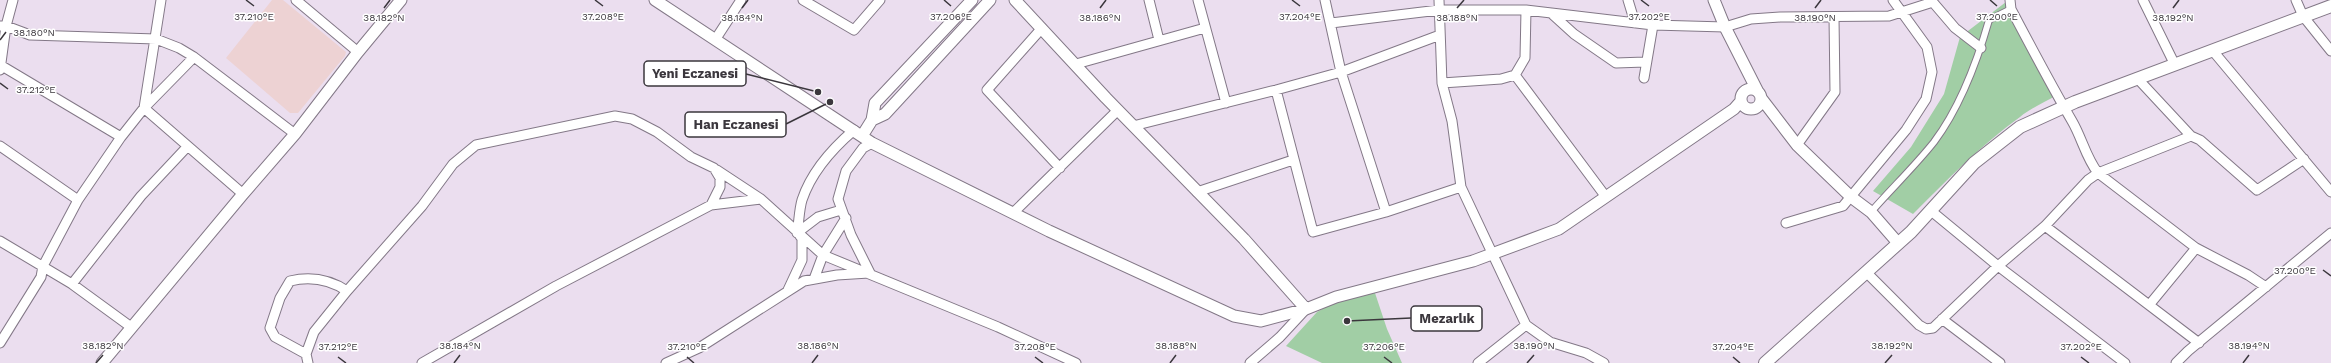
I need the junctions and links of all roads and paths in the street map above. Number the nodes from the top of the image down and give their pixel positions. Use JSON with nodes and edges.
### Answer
{"nodes":[{"id":1,"x":13,"y":0,"type":"edge"},
{"id":2,"x":161,"y":0,"type":"edge"},
{"id":3,"x":296,"y":0,"type":"edge"},
{"id":4,"x":401,"y":0,"type":"edge"},
{"id":5,"x":655,"y":0,"type":"edge"},
{"id":6,"x":741,"y":0,"type":"edge"},
{"id":7,"x":803,"y":0,"type":"edge"},
{"id":8,"x":880,"y":0,"type":"edge"},
{"id":9,"x":972,"y":0,"type":"edge"},
{"id":10,"x":990,"y":0,"type":"edge"},
{"id":11,"x":1015,"y":0,"type":"edge"},
{"id":12,"x":1149,"y":0,"type":"edge"},
{"id":13,"x":1198,"y":0,"type":"edge"},
{"id":14,"x":1325,"y":0,"type":"edge"},
{"id":15,"x":1439,"y":0,"type":"edge"},
{"id":16,"x":1628,"y":0,"type":"edge"},
{"id":17,"x":1714,"y":0,"type":"edge"},
{"id":18,"x":1893,"y":0,"type":"edge"},
{"id":19,"x":2143,"y":0,"type":"edge"},
{"id":20,"x":2296,"y":0,"type":"edge"},
{"id":21,"x":1932,"y":1,"type":"edge"},
{"id":22,"x":2011,"y":4,"type":"edge"},
{"id":23,"x":2331,"y":6,"type":"edge"},
{"id":24,"x":1439,"y":10,"type":"junction"},
{"id":25,"x":1526,"y":10,"type":"junction"},
{"id":26,"x":1902,"y":12,"type":"junction"},
{"id":27,"x":1552,"y":14,"type":"junction"},
{"id":28,"x":2303,"y":16,"type":"junction"},
{"id":29,"x":1834,"y":17,"type":"junction"},
{"id":30,"x":1331,"y":23,"type":"junction"},
{"id":31,"x":1635,"y":23,"type":"junction"},
{"id":32,"x":1653,"y":25,"type":"junction"},
{"id":33,"x":3,"y":26,"type":"edge"},
{"id":34,"x":1725,"y":27,"type":"junction"},
{"id":35,"x":1042,"y":28,"type":"junction"},
{"id":36,"x":1205,"y":28,"type":"junction"},
{"id":37,"x":1440,"y":35,"type":"junction"},
{"id":38,"x":156,"y":39,"type":"junction"},
{"id":39,"x":715,"y":40,"type":"junction"},
{"id":40,"x":1159,"y":40,"type":"junction"},
{"id":41,"x":1981,"y":48,"type":"junction"},
{"id":42,"x":2213,"y":51,"type":"junction"},
{"id":43,"x":2331,"y":51,"type":"edge"},
{"id":44,"x":358,"y":52,"type":"junction"},
{"id":45,"x":194,"y":57,"type":"junction"},
{"id":46,"x":1741,"y":59,"type":"junction"},
{"id":47,"x":1645,"y":62,"type":"junction"},
{"id":48,"x":2174,"y":63,"type":"junction"},
{"id":49,"x":1076,"y":64,"type":"junction"},
{"id":50,"x":1,"y":68,"type":"edge"},
{"id":51,"x":1340,"y":72,"type":"junction"},
{"id":52,"x":1514,"y":75,"type":"junction"},
{"id":53,"x":1644,"y":78,"type":"dead end"},
{"id":54,"x":2137,"y":78,"type":"junction"},
{"id":55,"x":1442,"y":83,"type":"junction"},
{"id":56,"x":1276,"y":90,"type":"junction"},
{"id":57,"x":1760,"y":95,"type":"junction"},
{"id":58,"x":1743,"y":96,"type":"junction"},
{"id":59,"x":1226,"y":103,"type":"junction"},
{"id":60,"x":144,"y":108,"type":"junction"},
{"id":61,"x":2063,"y":108,"type":"junction"},
{"id":62,"x":1752,"y":109,"type":"junction"},
{"id":63,"x":1118,"y":110,"type":"junction"},
{"id":64,"x":872,"y":120,"type":"junction"},
{"id":65,"x":1779,"y":123,"type":"junction"},
{"id":66,"x":1133,"y":126,"type":"junction"},
{"id":67,"x":858,"y":133,"type":"junction"},
{"id":68,"x":295,"y":134,"type":"junction"},
{"id":69,"x":2191,"y":136,"type":"junction"},
{"id":70,"x":121,"y":137,"type":"junction"},
{"id":71,"x":872,"y":143,"type":"junction"},
{"id":72,"x":1797,"y":145,"type":"junction"},
{"id":73,"x":0,"y":146,"type":"edge"},
{"id":74,"x":187,"y":147,"type":"junction"},
{"id":75,"x":2304,"y":159,"type":"junction"},
{"id":76,"x":1293,"y":160,"type":"junction"},
{"id":77,"x":714,"y":168,"type":"junction"},
{"id":78,"x":1060,"y":168,"type":"junction"},
{"id":79,"x":2098,"y":173,"type":"junction"},
{"id":80,"x":1461,"y":187,"type":"junction"},
{"id":81,"x":1197,"y":192,"type":"junction"},
{"id":82,"x":2331,"y":192,"type":"edge"},
{"id":83,"x":243,"y":194,"type":"junction"},
{"id":84,"x":1606,"y":197,"type":"junction"},
{"id":85,"x":1851,"y":197,"type":"junction"},
{"id":86,"x":761,"y":199,"type":"junction"},
{"id":87,"x":78,"y":200,"type":"junction"},
{"id":88,"x":711,"y":205,"type":"junction"},
{"id":89,"x":1930,"y":210,"type":"junction"},
{"id":90,"x":1386,"y":212,"type":"junction"},
{"id":91,"x":1871,"y":212,"type":"junction"},
{"id":92,"x":1013,"y":213,"type":"junction"},
{"id":93,"x":843,"y":214,"type":"junction"},
{"id":94,"x":1786,"y":223,"type":"dead end"},
{"id":95,"x":2045,"y":226,"type":"junction"},
{"id":96,"x":797,"y":233,"type":"junction"},
{"id":97,"x":2331,"y":233,"type":"edge"},
{"id":98,"x":0,"y":241,"type":"edge"},
{"id":99,"x":1898,"y":243,"type":"junction"},
{"id":100,"x":2196,"y":248,"type":"junction"},
{"id":101,"x":1494,"y":253,"type":"junction"},
{"id":102,"x":824,"y":255,"type":"junction"},
{"id":103,"x":43,"y":266,"type":"junction"},
{"id":104,"x":1998,"y":266,"type":"junction"},
{"id":105,"x":1866,"y":272,"type":"junction"},
{"id":106,"x":870,"y":273,"type":"junction"},
{"id":107,"x":814,"y":279,"type":"junction"},
{"id":108,"x":72,"y":284,"type":"junction"},
{"id":109,"x":2266,"y":287,"type":"junction"},
{"id":110,"x":347,"y":290,"type":"junction"},
{"id":111,"x":787,"y":291,"type":"junction"},
{"id":112,"x":2150,"y":304,"type":"junction"},
{"id":113,"x":1306,"y":309,"type":"junction"},
{"id":114,"x":1942,"y":319,"type":"junction"},
{"id":115,"x":1526,"y":325,"type":"junction"},
{"id":116,"x":131,"y":326,"type":"junction"},
{"id":117,"x":0,"y":342,"type":"edge"},
{"id":118,"x":2199,"y":343,"type":"junction"},
{"id":119,"x":307,"y":359,"type":"edge"},
{"id":120,"x":1994,"y":361,"type":"edge"},
{"id":121,"x":102,"y":363,"type":"edge"},
{"id":122,"x":422,"y":363,"type":"edge"},
{"id":123,"x":666,"y":363,"type":"edge"},
{"id":124,"x":1076,"y":363,"type":"edge"},
{"id":125,"x":1250,"y":363,"type":"edge"},
{"id":126,"x":1478,"y":363,"type":"edge"},
{"id":127,"x":1604,"y":363,"type":"edge"},
{"id":128,"x":1765,"y":363,"type":"edge"},
{"id":129,"x":2125,"y":363,"type":"edge"},
{"id":130,"x":2176,"y":363,"type":"edge"}],
"edges":[{"from":1,"to":33,"type":"street"},
{"from":2,"to":38,"type":"street"},
{"from":3,"to":44,"type":"street"},
{"from":4,"to":44,"type":"street"},
{"from":5,"to":39,"type":"street"},
{"from":6,"to":39,"type":"street"},
{"from":7,"to":8,"type":"street"},
{"from":9,"to":64,"type":"street"},
{"from":10,"to":64,"type":"street"},
{"from":11,"to":35,"type":"street"},
{"from":12,"to":40,"type":"street"},
{"from":13,"to":36,"type":"street"},
{"from":14,"to":30,"type":"street"},
{"from":15,"to":24,"type":"street"},
{"from":16,"to":31,"type":"street"},
{"from":17,"to":34,"type":"street"},
{"from":18,"to":26,"type":"street"},
{"from":19,"to":48,"type":"street"},
{"from":20,"to":28,"type":"street"},
{"from":21,"to":26,"type":"street"},
{"from":21,"to":41,"type":"street"},
{"from":22,"to":41,"type":"street"},
{"from":22,"to":61,"type":"street"},
{"from":23,"to":28,"type":"main road"},
{"from":24,"to":25,"type":"street"},
{"from":24,"to":30,"type":"street"},
{"from":24,"to":37,"type":"street"},
{"from":25,"to":27,"type":"street"},
{"from":25,"to":52,"type":"street"},
{"from":26,"to":29,"type":"street"},
{"from":26,"to":85,"type":"street"},
{"from":27,"to":31,"type":"street"},
{"from":27,"to":47,"type":"street"},
{"from":28,"to":42,"type":"main road"},
{"from":28,"to":43,"type":"street"},
{"from":29,"to":34,"type":"street"},
{"from":29,"to":72,"type":"street"},
{"from":30,"to":51,"type":"street"},
{"from":31,"to":32,"type":"street"},
{"from":32,"to":34,"type":"street"},
{"from":32,"to":47,"type":"street"},
{"from":33,"to":38,"type":"street"},
{"from":33,"to":50,"type":"street"},
{"from":34,"to":46,"type":"street"},
{"from":35,"to":49,"type":"street"},
{"from":35,"to":78,"type":"street"},
{"from":36,"to":40,"type":"street"},
{"from":36,"to":59,"type":"street"},
{"from":37,"to":51,"type":"street"},
{"from":37,"to":55,"type":"street"},
{"from":38,"to":45,"type":"street"},
{"from":38,"to":60,"type":"street"},
{"from":39,"to":67,"type":"street"},
{"from":40,"to":49,"type":"street"},
{"from":41,"to":91,"type":"street"},
{"from":42,"to":48,"type":"main road"},
{"from":42,"to":75,"type":"street"},
{"from":44,"to":68,"type":"street"},
{"from":45,"to":60,"type":"street"},
{"from":45,"to":68,"type":"street"},
{"from":46,"to":57,"type":"street"},
{"from":46,"to":58,"type":"street"},
{"from":47,"to":53,"type":"street"},
{"from":48,"to":54,"type":"main road"},
{"from":49,"to":63,"type":"street"},
{"from":50,"to":70,"type":"street"},
{"from":51,"to":56,"type":"street"},
{"from":51,"to":90,"type":"street"},
{"from":52,"to":55,"type":"street"},
{"from":52,"to":84,"type":"street"},
{"from":54,"to":61,"type":"main road"},
{"from":54,"to":69,"type":"street"},
{"from":55,"to":80,"type":"street"},
{"from":56,"to":59,"type":"street"},
{"from":56,"to":76,"type":"street"},
{"from":57,"to":58,"type":"street"},
{"from":57,"to":62,"type":"street"},
{"from":57,"to":65,"type":"street"},
{"from":58,"to":62,"type":"street"},
{"from":58,"to":84,"type":"street"},
{"from":59,"to":66,"type":"street"},
{"from":60,"to":70,"type":"street"},
{"from":60,"to":74,"type":"street"},
{"from":61,"to":79,"type":"street"},
{"from":61,"to":89,"type":"main road"},
{"from":62,"to":65,"type":"street"},
{"from":63,"to":66,"type":"street"},
{"from":63,"to":78,"type":"street"},
{"from":64,"to":67,"type":"street"},
{"from":65,"to":72,"type":"street"},
{"from":66,"to":81,"type":"street"},
{"from":67,"to":71,"type":"street"},
{"from":67,"to":96,"type":"street"},
{"from":68,"to":83,"type":"street"},
{"from":69,"to":75,"type":"street"},
{"from":69,"to":79,"type":"street"},
{"from":70,"to":87,"type":"street"},
{"from":71,"to":92,"type":"street"},
{"from":71,"to":93,"type":"street"},
{"from":72,"to":85,"type":"street"},
{"from":73,"to":87,"type":"street"},
{"from":74,"to":83,"type":"street"},
{"from":74,"to":108,"type":"street"},
{"from":75,"to":82,"type":"street"},
{"from":76,"to":81,"type":"street"},
{"from":76,"to":90,"type":"street"},
{"from":77,"to":86,"type":"street"},
{"from":77,"to":88,"type":"street"},
{"from":77,"to":110,"type":"street"},
{"from":78,"to":92,"type":"street"},
{"from":79,"to":95,"type":"street"},
{"from":79,"to":100,"type":"street"},
{"from":80,"to":90,"type":"street"},
{"from":80,"to":101,"type":"street"},
{"from":81,"to":113,"type":"street"},
{"from":83,"to":116,"type":"street"},
{"from":84,"to":101,"type":"street"},
{"from":85,"to":91,"type":"street"},
{"from":85,"to":94,"type":"street"},
{"from":86,"to":88,"type":"street"},
{"from":86,"to":96,"type":"street"},
{"from":87,"to":103,"type":"street"},
{"from":88,"to":122,"type":"street"},
{"from":89,"to":99,"type":"main road"},
{"from":89,"to":104,"type":"street"},
{"from":91,"to":99,"type":"street"},
{"from":92,"to":113,"type":"street"},
{"from":93,"to":96,"type":"street"},
{"from":93,"to":102,"type":"street"},
{"from":93,"to":106,"type":"street"},
{"from":95,"to":104,"type":"street"},
{"from":95,"to":112,"type":"street"},
{"from":96,"to":102,"type":"street"},
{"from":96,"to":111,"type":"street"},
{"from":97,"to":109,"type":"street"},
{"from":98,"to":103,"type":"street"},
{"from":99,"to":105,"type":"main road"},
{"from":100,"to":109,"type":"street"},
{"from":100,"to":112,"type":"street"},
{"from":101,"to":113,"type":"street"},
{"from":101,"to":115,"type":"street"},
{"from":102,"to":106,"type":"street"},
{"from":102,"to":107,"type":"street"},
{"from":103,"to":108,"type":"street"},
{"from":103,"to":117,"type":"street"},
{"from":104,"to":114,"type":"street"},
{"from":104,"to":129,"type":"street"},
{"from":105,"to":114,"type":"street"},
{"from":105,"to":128,"type":"main road"},
{"from":106,"to":107,"type":"street"},
{"from":106,"to":124,"type":"street"},
{"from":107,"to":111,"type":"street"},
{"from":108,"to":116,"type":"street"},
{"from":109,"to":118,"type":"street"},
{"from":110,"to":119,"type":"street"},
{"from":110,"to":119,"type":"street"},
{"from":111,"to":123,"type":"street"},
{"from":112,"to":118,"type":"street"},
{"from":113,"to":125,"type":"street"},
{"from":114,"to":120,"type":"street"},
{"from":115,"to":126,"type":"street"},
{"from":115,"to":127,"type":"street"},
{"from":116,"to":121,"type":"street"},
{"from":118,"to":130,"type":"street"}]}
